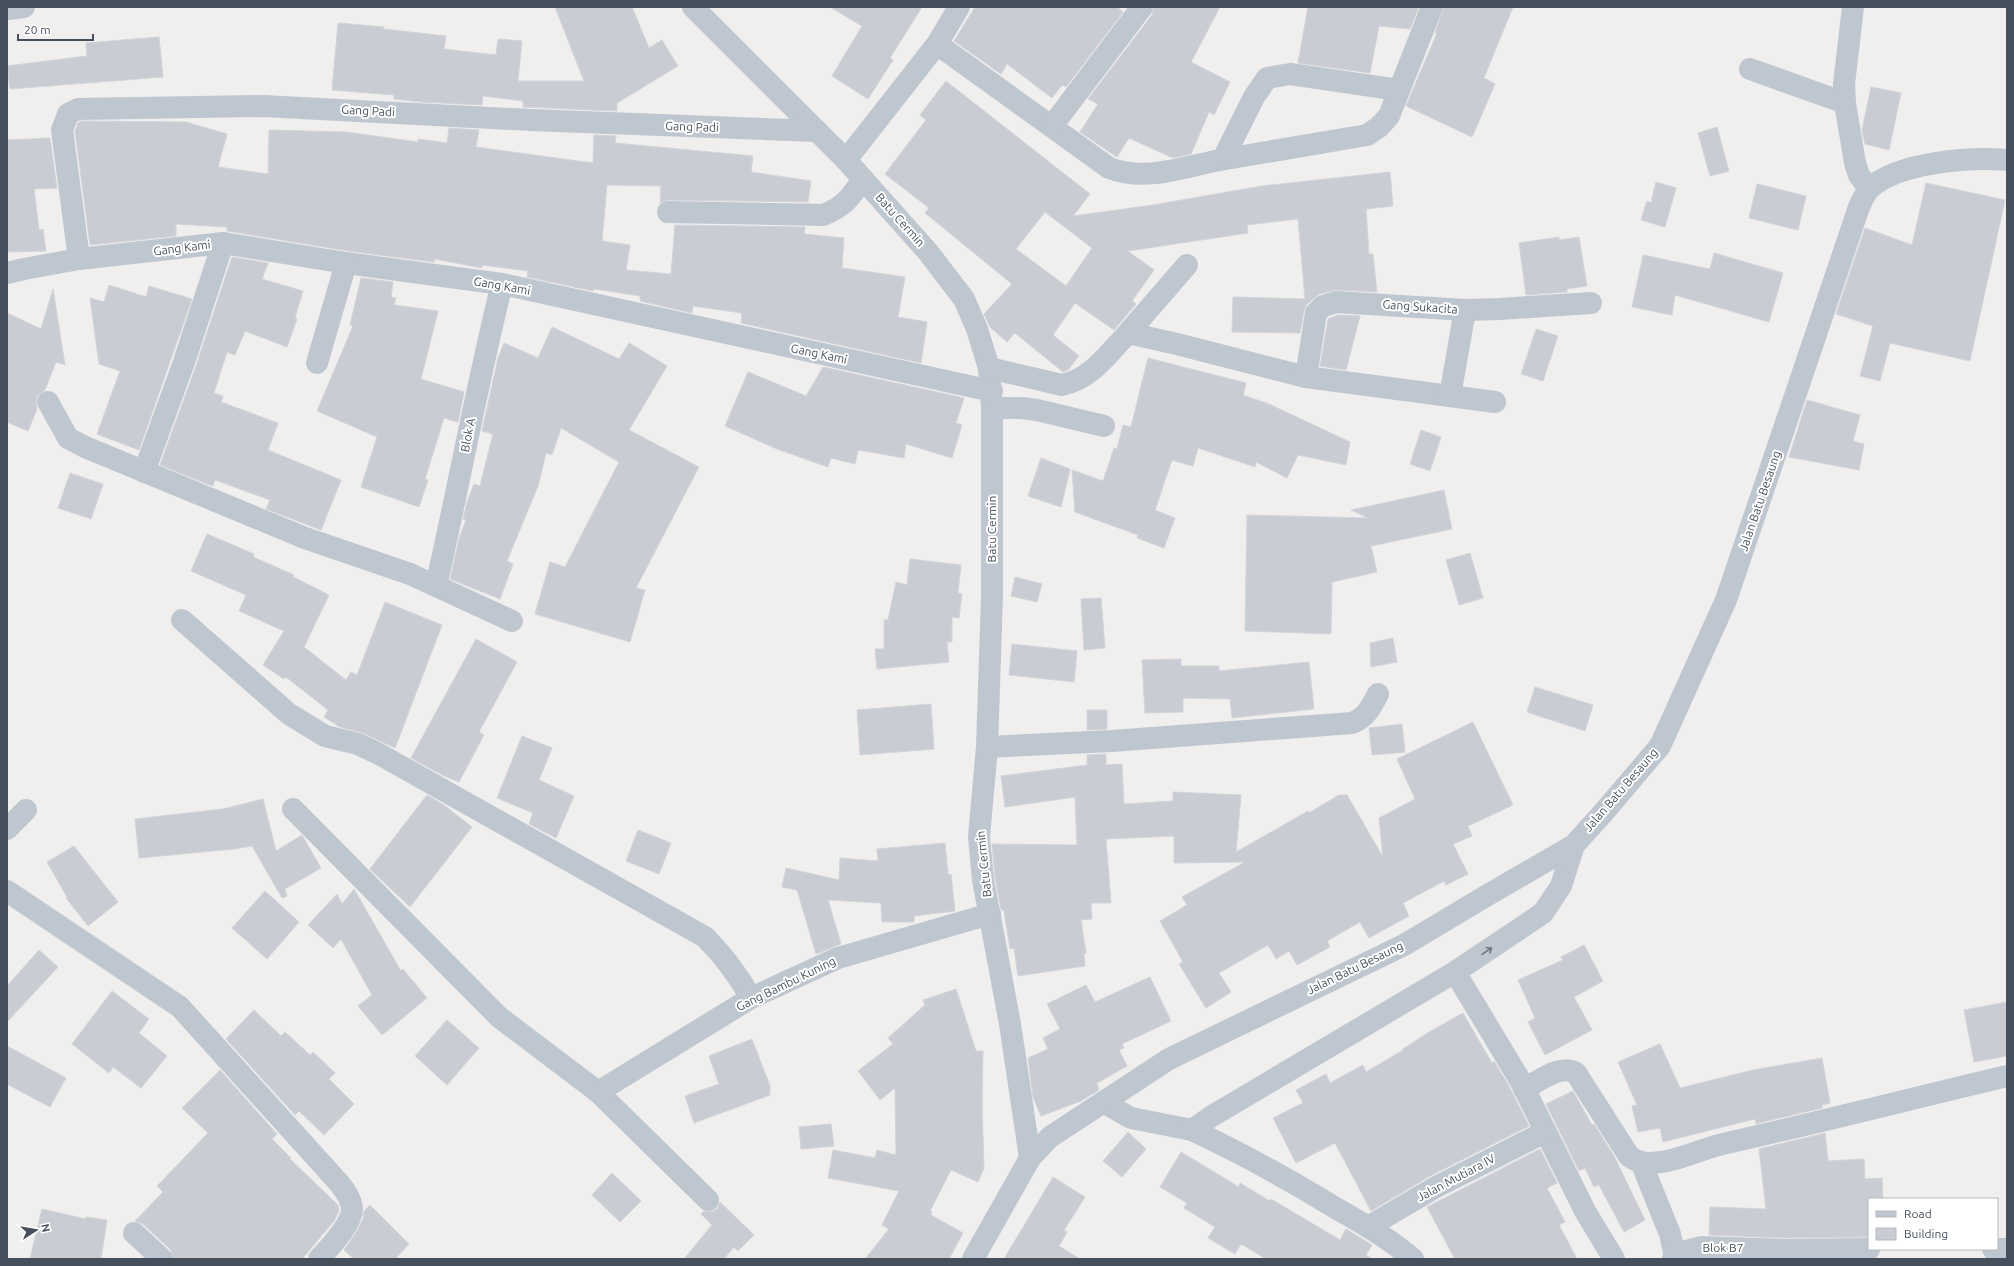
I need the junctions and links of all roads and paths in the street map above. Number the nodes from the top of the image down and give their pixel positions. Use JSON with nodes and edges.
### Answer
{"nodes":[{"id":1,"x":693,"y":7,"type":"edge"},
{"id":2,"x":958,"y":7,"type":"edge"},
{"id":3,"x":1142,"y":7,"type":"edge"},
{"id":4,"x":1432,"y":7,"type":"edge"},
{"id":5,"x":1853,"y":7,"type":"edge"},
{"id":6,"x":937,"y":44,"type":"junction"},
{"id":7,"x":1750,"y":69,"type":"dead end"},
{"id":8,"x":1399,"y":90,"type":"junction"},
{"id":9,"x":1845,"y":103,"type":"junction"},
{"id":10,"x":1052,"y":126,"type":"junction"},
{"id":11,"x":817,"y":131,"type":"junction"},
{"id":12,"x":1223,"y":159,"type":"junction"},
{"id":13,"x":846,"y":160,"type":"junction"},
{"id":14,"x":2007,"y":160,"type":"edge"},
{"id":15,"x":863,"y":179,"type":"junction"},
{"id":16,"x":1869,"y":189,"type":"junction"},
{"id":17,"x":668,"y":212,"type":"dead end"},
{"id":18,"x":223,"y":243,"type":"junction"},
{"id":19,"x":79,"y":259,"type":"junction"},
{"id":20,"x":346,"y":263,"type":"junction"},
{"id":21,"x":1187,"y":265,"type":"dead end"},
{"id":22,"x":7,"y":274,"type":"edge"},
{"id":23,"x":502,"y":284,"type":"junction"},
{"id":24,"x":1591,"y":303,"type":"dead end"},
{"id":25,"x":1465,"y":310,"type":"junction"},
{"id":26,"x":1128,"y":333,"type":"junction"},
{"id":27,"x":317,"y":363,"type":"dead end"},
{"id":28,"x":989,"y":368,"type":"junction"},
{"id":29,"x":1306,"y":377,"type":"junction"},
{"id":30,"x":1450,"y":396,"type":"junction"},
{"id":31,"x":992,"y":399,"type":"junction"},
{"id":32,"x":48,"y":402,"type":"dead end"},
{"id":33,"x":1494,"y":402,"type":"dead end"},
{"id":34,"x":1104,"y":426,"type":"dead end"},
{"id":35,"x":144,"y":472,"type":"junction"},
{"id":36,"x":436,"y":586,"type":"junction"},
{"id":37,"x":182,"y":620,"type":"dead end"},
{"id":38,"x":512,"y":621,"type":"dead end"},
{"id":39,"x":1378,"y":694,"type":"dead end"},
{"id":40,"x":987,"y":747,"type":"junction"},
{"id":41,"x":293,"y":809,"type":"dead end"},
{"id":42,"x":26,"y":810,"type":"dead end"},
{"id":43,"x":7,"y":829,"type":"edge"},
{"id":44,"x":1574,"y":845,"type":"junction"},
{"id":45,"x":7,"y":891,"type":"edge"},
{"id":46,"x":990,"y":914,"type":"junction"},
{"id":47,"x":1455,"y":972,"type":"junction"},
{"id":48,"x":751,"y":998,"type":"junction"},
{"id":49,"x":2007,"y":1076,"type":"edge"},
{"id":50,"x":1524,"y":1089,"type":"junction"},
{"id":51,"x":598,"y":1092,"type":"junction"},
{"id":52,"x":1103,"y":1102,"type":"junction"},
{"id":53,"x":1192,"y":1130,"type":"junction"},
{"id":54,"x":1545,"y":1132,"type":"junction"},
{"id":55,"x":1030,"y":1158,"type":"junction"},
{"id":56,"x":1641,"y":1162,"type":"junction"},
{"id":57,"x":708,"y":1200,"type":"dead end"},
{"id":58,"x":1368,"y":1226,"type":"junction"},
{"id":59,"x":134,"y":1233,"type":"dead end"},
{"id":60,"x":1868,"y":1249,"type":"edge"},
{"id":61,"x":327,"y":1256,"type":"edge"},
{"id":62,"x":1674,"y":1258,"type":"edge"},
{"id":63,"x":162,"y":1259,"type":"edge"},
{"id":64,"x":973,"y":1259,"type":"edge"},
{"id":65,"x":1413,"y":1259,"type":"edge"},
{"id":66,"x":1614,"y":1259,"type":"edge"}],
"edges":[{"from":1,"to":11,"type":"street","name":"Batu Cermin"},
{"from":2,"to":6,"type":"street"},
{"from":3,"to":10,"type":"street"},
{"from":4,"to":8,"type":"street"},
{"from":5,"to":9,"type":"street"},
{"from":6,"to":10,"type":"street"},
{"from":6,"to":13,"type":"street"},
{"from":7,"to":9,"type":"street"},
{"from":8,"to":12,"type":"street"},
{"from":8,"to":12,"type":"street"},
{"from":9,"to":16,"type":"street"},
{"from":10,"to":12,"type":"street"},
{"from":11,"to":13,"type":"street","name":"Batu Cermin"},
{"from":11,"to":19,"type":"street","name":"Gang Padi"},
{"from":13,"to":15,"type":"street","name":"Batu Cermin"},
{"from":14,"to":16,"type":"street","name":"Jalan Batu Besaung"},
{"from":15,"to":17,"type":"street"},
{"from":15,"to":28,"type":"street","name":"Batu Cermin"},
{"from":16,"to":44,"type":"street","name":"Jalan Batu Besaung"},
{"from":18,"to":19,"type":"street","name":"Gang Kami"},
{"from":18,"to":20,"type":"street","name":"Gang Kami"},
{"from":18,"to":35,"type":"street"},
{"from":19,"to":22,"type":"street","name":"Gang Kami"},
{"from":20,"to":23,"type":"street","name":"Gang Kami"},
{"from":20,"to":27,"type":"street"},
{"from":21,"to":26,"type":"street"},
{"from":23,"to":31,"type":"street","name":"Gang Kami"},
{"from":23,"to":36,"type":"street","name":"Blok A"},
{"from":24,"to":25,"type":"street","name":"Gang Sukacita"},
{"from":25,"to":29,"type":"street","name":"Gang Sukacita"},
{"from":25,"to":30,"type":"street"},
{"from":26,"to":28,"type":"street"},
{"from":26,"to":29,"type":"street"},
{"from":28,"to":31,"type":"street","name":"Batu Cermin"},
{"from":29,"to":30,"type":"street"},
{"from":30,"to":33,"type":"street"},
{"from":31,"to":34,"type":"street","name":"Gang Kami"},
{"from":31,"to":40,"type":"street","name":"Batu Cermin"},
{"from":32,"to":35,"type":"street"},
{"from":35,"to":36,"type":"street"},
{"from":36,"to":38,"type":"street"},
{"from":37,"to":48,"type":"street"},
{"from":39,"to":40,"type":"street"},
{"from":40,"to":46,"type":"street","name":"Batu Cermin"},
{"from":41,"to":51,"type":"street"},
{"from":42,"to":43,"type":"street"},
{"from":47,"to":44,"type":"street","one_way":true},
{"from":44,"to":52,"type":"street","name":"Jalan Batu Besaung"},
{"from":45,"to":61,"type":"street"},
{"from":46,"to":48,"type":"street","name":"Gang Bambu Kuning"},
{"from":46,"to":55,"type":"street","name":"Batu Cermin"},
{"from":47,"to":50,"type":"street"},
{"from":47,"to":53,"type":"street"},
{"from":48,"to":51,"type":"street","name":"Gang Bambu Kuning"},
{"from":49,"to":56,"type":"street"},
{"from":50,"to":54,"type":"street"},
{"from":50,"to":56,"type":"street"},
{"from":51,"to":57,"type":"street"},
{"from":52,"to":53,"type":"street"},
{"from":52,"to":55,"type":"street","name":"Jalan Batu Besaung"},
{"from":53,"to":58,"type":"street"},
{"from":54,"to":58,"type":"street","name":"Jalan Mutiara IV"},
{"from":54,"to":66,"type":"street"},
{"from":55,"to":64,"type":"street","name":"Jalan Batu Besaung"},
{"from":56,"to":62,"type":"street"},
{"from":58,"to":65,"type":"street"},
{"from":59,"to":63,"type":"street"},
{"from":60,"to":62,"type":"street","name":"Blok B7"}]}
